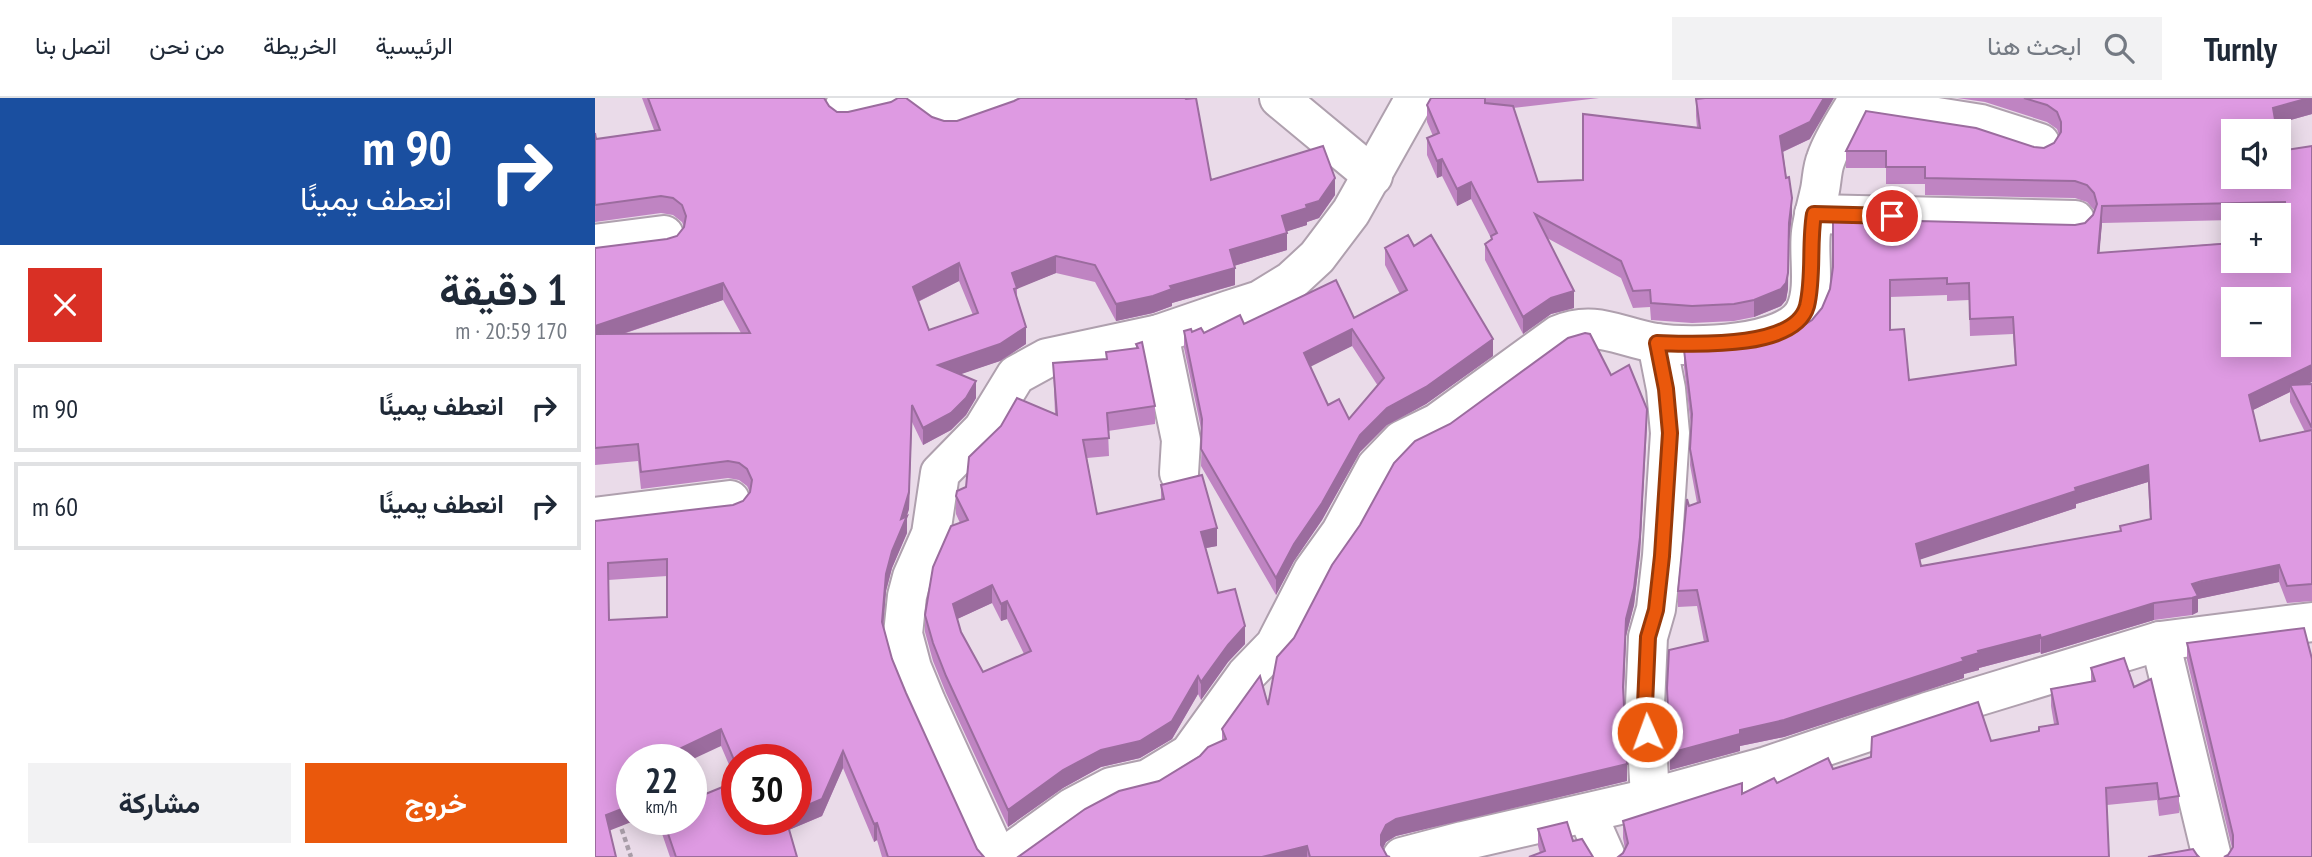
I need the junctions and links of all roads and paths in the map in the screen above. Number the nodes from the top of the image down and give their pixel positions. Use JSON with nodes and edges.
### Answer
{"nodes":[{"id":1,"x":886,"y":98,"type":"edge"},
{"id":2,"x":918,"y":98,"type":"edge"},
{"id":3,"x":1007,"y":98,"type":"edge"},
{"id":4,"x":1279,"y":98,"type":"edge"},
{"id":5,"x":1415,"y":98,"type":"edge"},
{"id":6,"x":1857,"y":101,"type":"edge"},
{"id":7,"x":844,"y":108,"type":"dead end"},
{"id":8,"x":2040,"y":143,"type":"dead end"},
{"id":9,"x":1373,"y":176,"type":"junction"},
{"id":10,"x":1814,"y":214,"type":"junction"},
{"id":11,"x":2075,"y":220,"type":"dead end"},
{"id":12,"x":664,"y":235,"type":"dead end"},
{"id":13,"x":595,"y":244,"type":"edge"},
{"id":14,"x":1159,"y":334,"type":"junction"},
{"id":15,"x":1657,"y":343,"type":"junction"},
{"id":16,"x":1179,"y":473,"type":"dead end"},
{"id":17,"x":730,"y":500,"type":"dead end"},
{"id":18,"x":595,"y":517,"type":"edge"},
{"id":19,"x":2312,"y":622,"type":"edge"},
{"id":20,"x":2160,"y":641,"type":"junction"},
{"id":21,"x":1650,"y":798,"type":"junction"},
{"id":22,"x":1587,"y":814,"type":"junction"},
{"id":23,"x":624,"y":835,"type":"edge"},
{"id":24,"x":631,"y":857,"type":"edge"},
{"id":25,"x":997,"y":857,"type":"edge"},
{"id":26,"x":1005,"y":857,"type":"edge"},
{"id":27,"x":1402,"y":857,"type":"edge"},
{"id":28,"x":1606,"y":857,"type":"edge"},
{"id":29,"x":2212,"y":857,"type":"edge"}],
"edges":[{"from":1,"to":7,"type":"street"},
{"from":2,"to":3,"type":"street"},
{"from":4,"to":9,"type":"street"},
{"from":5,"to":9,"type":"street"},
{"from":6,"to":8,"type":"street"},
{"from":6,"to":10,"type":"street"},
{"from":9,"to":14,"type":"street"},
{"from":10,"to":11,"type":"street"},
{"from":10,"to":15,"type":"street"},
{"from":12,"to":13,"type":"street"},
{"from":14,"to":16,"type":"street"},
{"from":14,"to":25,"type":"street"},
{"from":15,"to":21,"type":"street"},
{"from":15,"to":26,"type":"street"},
{"from":17,"to":18,"type":"street"},
{"from":19,"to":20,"type":"street"},
{"from":20,"to":21,"type":"street"},
{"from":20,"to":29,"type":"street"},
{"from":21,"to":22,"type":"street"},
{"from":22,"to":27,"type":"street"},
{"from":22,"to":28,"type":"street"},
{"from":23,"to":24,"type":"path"}]}
